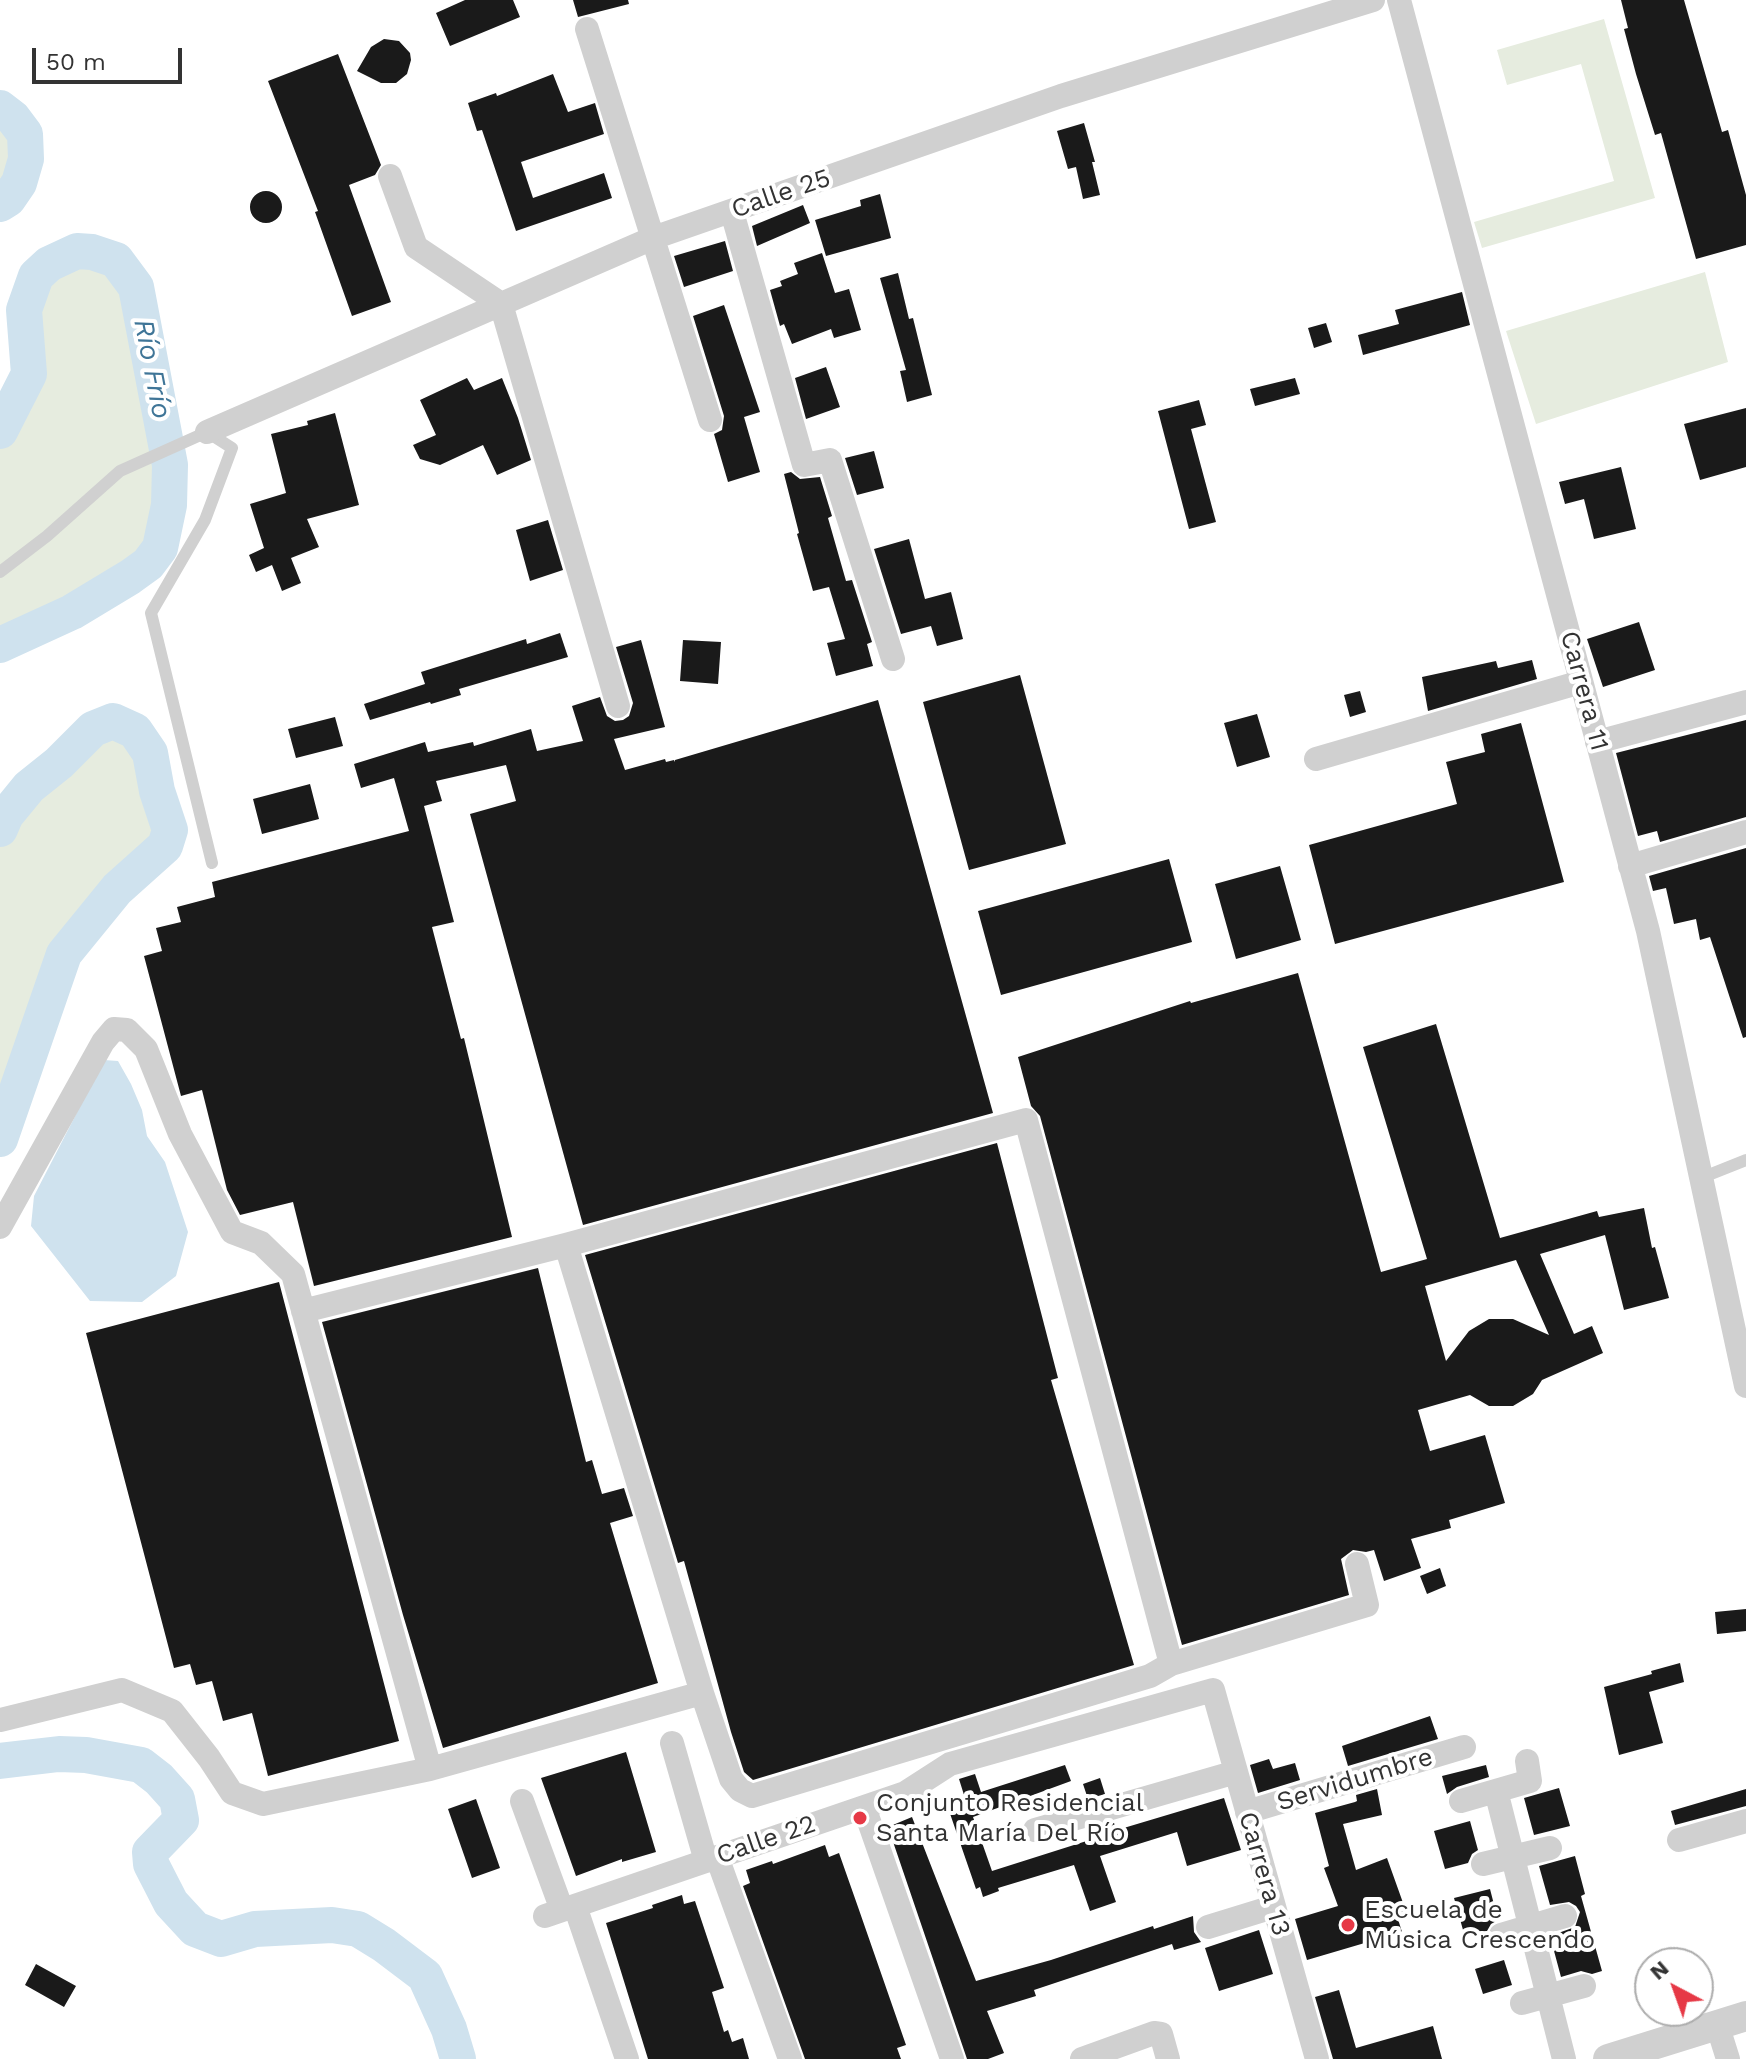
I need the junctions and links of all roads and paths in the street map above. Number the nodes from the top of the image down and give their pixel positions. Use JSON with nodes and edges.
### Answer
{"nodes":[{"id":1,"x":1373,"y":0,"type":"edge"},
{"id":2,"x":1399,"y":0,"type":"edge"},
{"id":3,"x":587,"y":29,"type":"dead end"},
{"id":4,"x":390,"y":176,"type":"dead end"},
{"id":5,"x":732,"y":212,"type":"junction"},
{"id":6,"x":653,"y":238,"type":"junction"},
{"id":7,"x":501,"y":304,"type":"junction"},
{"id":8,"x":710,"y":420,"type":"dead end"},
{"id":9,"x":207,"y":432,"type":"junction"},
{"id":10,"x":0,"y":572,"type":"edge"},
{"id":11,"x":893,"y":659,"type":"dead end"},
{"id":12,"x":1581,"y":682,"type":"junction"},
{"id":13,"x":1746,"y":702,"type":"edge"},
{"id":14,"x":618,"y":706,"type":"dead end"},
{"id":15,"x":1597,"y":742,"type":"junction"},
{"id":16,"x":1316,"y":759,"type":"dead end"},
{"id":17,"x":1746,"y":832,"type":"edge"},
{"id":18,"x":212,"y":863,"type":"dead end"},
{"id":19,"x":1630,"y":866,"type":"junction"},
{"id":20,"x":1746,"y":1160,"type":"edge"},
{"id":21,"x":1701,"y":1178,"type":"junction"},
{"id":22,"x":0,"y":1227,"type":"edge"},
{"id":23,"x":566,"y":1245,"type":"junction"},
{"id":24,"x":303,"y":1311,"type":"junction"},
{"id":25,"x":1746,"y":1386,"type":"edge"},
{"id":26,"x":1357,"y":1564,"type":"dead end"},
{"id":27,"x":1171,"y":1664,"type":"junction"},
{"id":28,"x":1213,"y":1690,"type":"joint"},
{"id":29,"x":702,"y":1693,"type":"junction"},
{"id":30,"x":0,"y":1720,"type":"edge"},
{"id":31,"x":672,"y":1743,"type":"dead end"},
{"id":32,"x":1464,"y":1747,"type":"dead end"},
{"id":33,"x":1527,"y":1761,"type":"dead end"},
{"id":34,"x":430,"y":1769,"type":"junction"},
{"id":35,"x":1236,"y":1772,"type":"junction"},
{"id":36,"x":1496,"y":1791,"type":"junction"},
{"id":37,"x":522,"y":1801,"type":"dead end"},
{"id":38,"x":1461,"y":1801,"type":"dead end"},
{"id":39,"x":864,"y":1807,"type":"junction"},
{"id":40,"x":1247,"y":1812,"type":"junction"},
{"id":41,"x":1746,"y":1821,"type":"edge"},
{"id":42,"x":1035,"y":1830,"type":"dead end"},
{"id":43,"x":1679,"y":1840,"type":"dead end"},
{"id":44,"x":1550,"y":1848,"type":"dead end"},
{"id":45,"x":1512,"y":1857,"type":"junction"},
{"id":46,"x":712,"y":1859,"type":"junction"},
{"id":47,"x":1483,"y":1864,"type":"dead end"},
{"id":48,"x":1273,"y":1907,"type":"junction"},
{"id":49,"x":561,"y":1911,"type":"junction"},
{"id":50,"x":1565,"y":1916,"type":"dead end"},
{"id":51,"x":1530,"y":1926,"type":"junction"},
{"id":52,"x":1208,"y":1927,"type":"dead end"},
{"id":53,"x":1501,"y":1935,"type":"dead end"},
{"id":54,"x":1584,"y":1986,"type":"dead end"},
{"id":55,"x":1548,"y":1996,"type":"junction"},
{"id":56,"x":1522,"y":2003,"type":"dead end"},
{"id":57,"x":1746,"y":2016,"type":"edge"},
{"id":58,"x":1717,"y":2024,"type":"junction"},
{"id":59,"x":627,"y":2059,"type":"edge"},
{"id":60,"x":790,"y":2059,"type":"edge"},
{"id":61,"x":952,"y":2059,"type":"edge"},
{"id":62,"x":1082,"y":2059,"type":"edge"},
{"id":63,"x":1168,"y":2059,"type":"edge"},
{"id":64,"x":1317,"y":2059,"type":"edge"},
{"id":65,"x":1564,"y":2059,"type":"edge"},
{"id":66,"x":1608,"y":2059,"type":"edge"},
{"id":67,"x":1728,"y":2059,"type":"edge"}],
"edges":[{"from":1,"to":5,"type":"street","name":"Calle 25"},
{"from":2,"to":12,"type":"street","name":"Carrera 11"},
{"from":3,"to":6,"type":"street"},
{"from":4,"to":7,"type":"street"},
{"from":5,"to":6,"type":"street","name":"Calle 25"},
{"from":5,"to":11,"type":"street"},
{"from":6,"to":7,"type":"street","name":"Calle 25"},
{"from":6,"to":8,"type":"street"},
{"from":7,"to":9,"type":"street","name":"Calle 25"},
{"from":7,"to":14,"type":"street"},
{"from":9,"to":10,"type":"lane"},
{"from":9,"to":18,"type":"lane"},
{"from":12,"to":15,"type":"street","name":"Carrera 11"},
{"from":12,"to":16,"type":"street"},
{"from":13,"to":15,"type":"street"},
{"from":15,"to":19,"type":"street","name":"Carrera 11"},
{"from":17,"to":19,"type":"street"},
{"from":19,"to":21,"type":"street","name":"Carrera 11"},
{"from":20,"to":21,"type":"lane"},
{"from":21,"to":25,"type":"street","name":"Carrera 11"},
{"from":22,"to":24,"type":"street"},
{"from":23,"to":24,"type":"street"},
{"from":23,"to":27,"type":"street"},
{"from":23,"to":29,"type":"street"},
{"from":24,"to":34,"type":"street"},
{"from":26,"to":27,"type":"street"},
{"from":27,"to":29,"type":"street"},
{"from":28,"to":35,"type":"street","name":"Carrera 13"},
{"from":28,"to":39,"type":"street","name":"Calle 22"},
{"from":29,"to":34,"type":"street"},
{"from":30,"to":34,"type":"street"},
{"from":31,"to":46,"type":"street"},
{"from":32,"to":40,"type":"street","name":"Servidumbre"},
{"from":33,"to":36,"type":"street"},
{"from":35,"to":40,"type":"street","name":"Carrera 13"},
{"from":35,"to":42,"type":"street"},
{"from":36,"to":38,"type":"street"},
{"from":36,"to":45,"type":"street"},
{"from":37,"to":49,"type":"street"},
{"from":39,"to":46,"type":"street","name":"Calle 22"},
{"from":39,"to":61,"type":"street"},
{"from":40,"to":48,"type":"street","name":"Carrera 13"},
{"from":41,"to":43,"type":"street"},
{"from":44,"to":45,"type":"street"},
{"from":45,"to":47,"type":"street"},
{"from":45,"to":51,"type":"street"},
{"from":46,"to":49,"type":"street","name":"Calle 22"},
{"from":46,"to":60,"type":"street"},
{"from":48,"to":52,"type":"street"},
{"from":48,"to":64,"type":"street","name":"Carrera 13"},
{"from":49,"to":59,"type":"street"},
{"from":50,"to":51,"type":"street"},
{"from":51,"to":53,"type":"street"},
{"from":51,"to":55,"type":"street"},
{"from":54,"to":55,"type":"street"},
{"from":55,"to":56,"type":"street"},
{"from":55,"to":65,"type":"street"},
{"from":57,"to":58,"type":"street"},
{"from":58,"to":66,"type":"street"},
{"from":58,"to":67,"type":"street"},
{"from":62,"to":63,"type":"street"}]}
